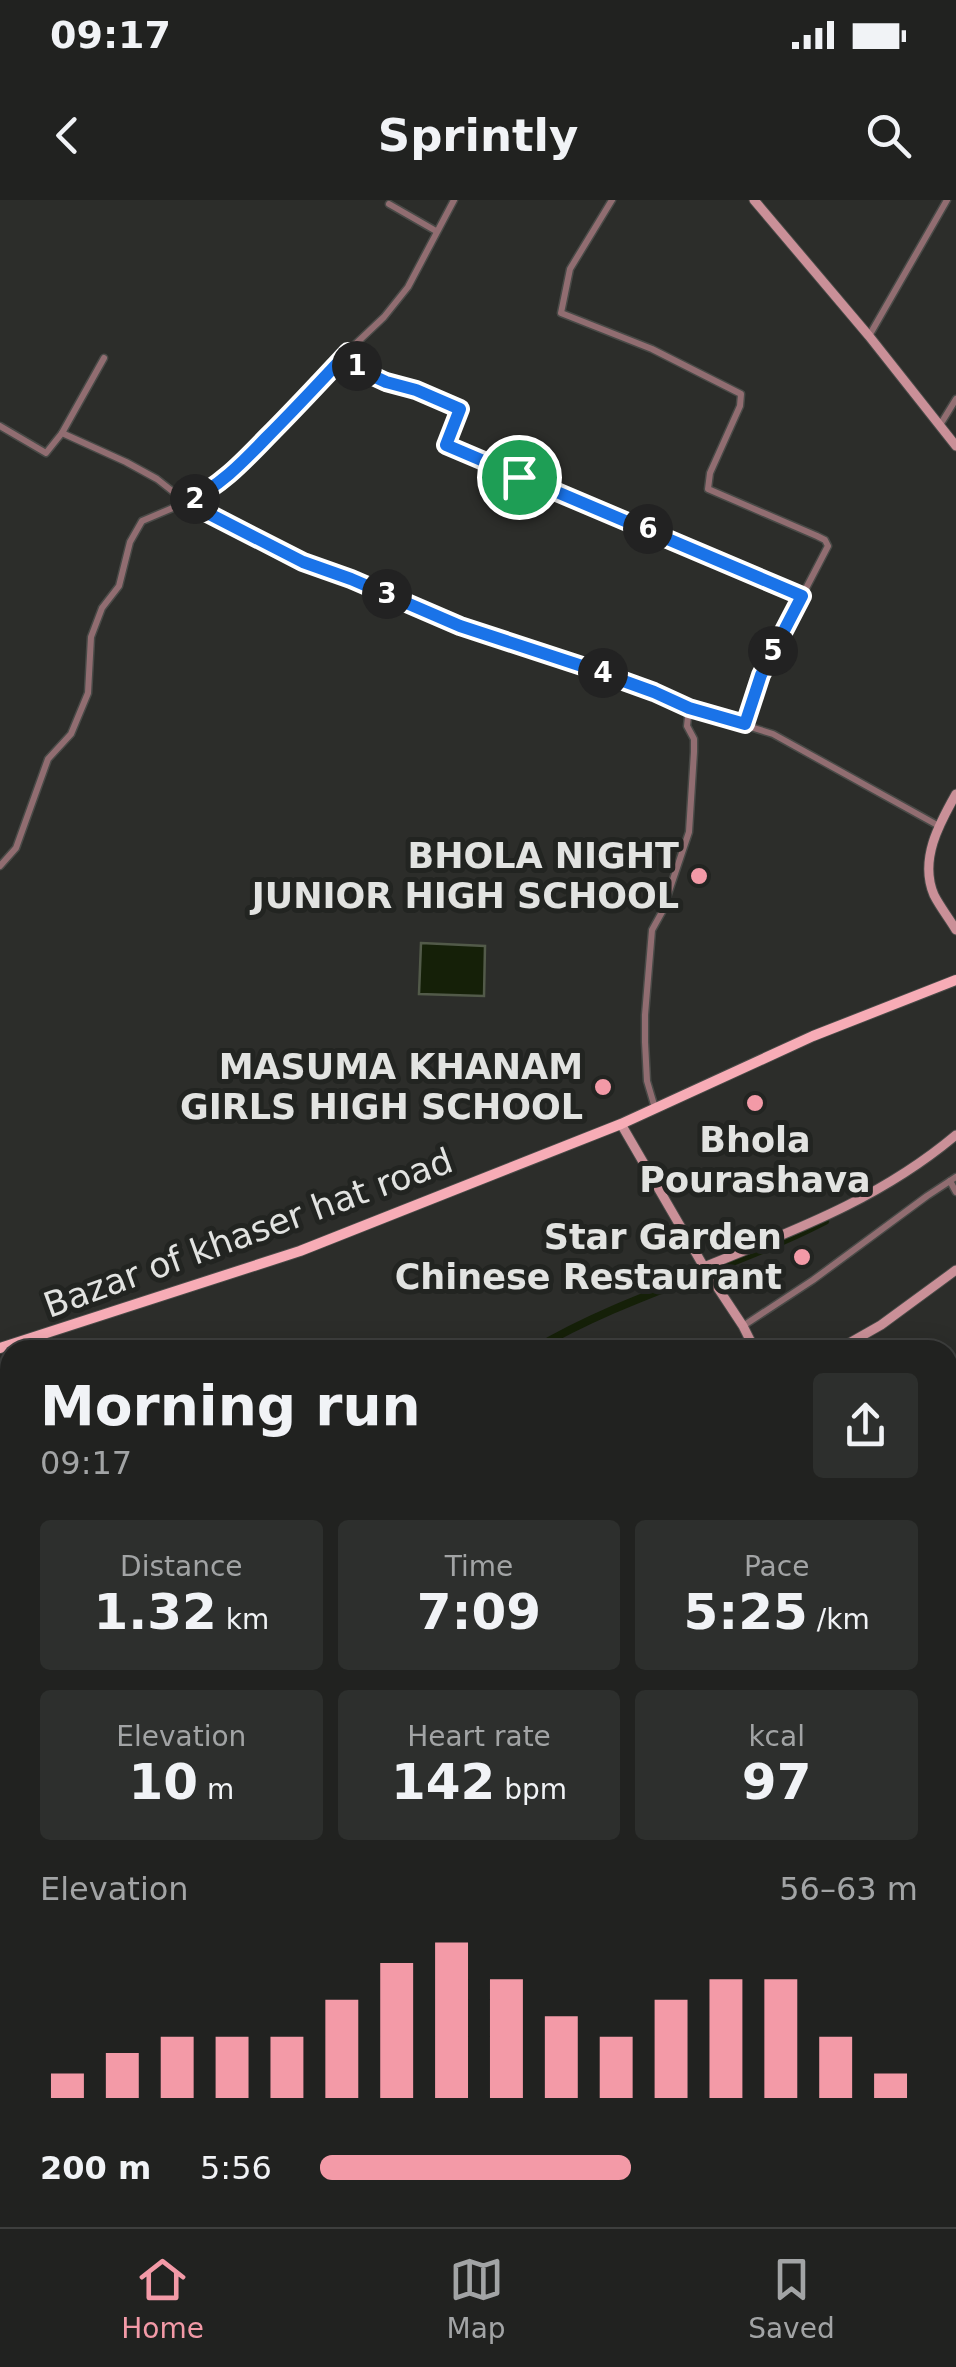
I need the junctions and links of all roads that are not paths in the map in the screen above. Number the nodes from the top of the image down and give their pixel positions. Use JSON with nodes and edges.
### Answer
{"nodes":[{"id":1,"x":454,"y":200,"type":"edge"},
{"id":2,"x":612,"y":200,"type":"edge"},
{"id":3,"x":754,"y":200,"type":"edge"},
{"id":4,"x":948,"y":200,"type":"edge"},
{"id":5,"x":389,"y":204,"type":"dead end"},
{"id":6,"x":436,"y":232,"type":"junction"},
{"id":7,"x":869,"y":336,"type":"junction"},
{"id":8,"x":348,"y":352,"type":"junction"},
{"id":9,"x":104,"y":358,"type":"dead end"},
{"id":10,"x":956,"y":398,"type":"edge"},
{"id":11,"x":940,"y":425,"type":"junction"},
{"id":12,"x":0,"y":426,"type":"edge"},
{"id":13,"x":62,"y":433,"type":"junction"},
{"id":14,"x":955,"y":444,"type":"edge"},
{"id":15,"x":186,"y":502,"type":"junction"},
{"id":16,"x":802,"y":596,"type":"junction"},
{"id":17,"x":689,"y":708,"type":"junction"},
{"id":18,"x":745,"y":724,"type":"junction"},
{"id":19,"x":956,"y":794,"type":"edge"},
{"id":20,"x":940,"y":826,"type":"junction"},
{"id":21,"x":0,"y":866,"type":"edge"},
{"id":22,"x":956,"y":930,"type":"edge"},
{"id":23,"x":956,"y":980,"type":"edge"},
{"id":24,"x":655,"y":1108,"type":"junction"},
{"id":25,"x":620,"y":1124,"type":"junction"},
{"id":26,"x":956,"y":1135,"type":"edge"},
{"id":27,"x":953,"y":1179,"type":"edge"},
{"id":28,"x":956,"y":1192,"type":"edge"},
{"id":29,"x":704,"y":1267,"type":"junction"},
{"id":30,"x":956,"y":1270,"type":"edge"},
{"id":31,"x":743,"y":1326,"type":"junction"},
{"id":32,"x":28,"y":1340,"type":"edge"},
{"id":33,"x":750,"y":1340,"type":"edge"},
{"id":34,"x":855,"y":1340,"type":"edge"}],
"edges":[{"from":1,"to":6,"type":"street"},
{"from":2,"to":16,"type":"street"},
{"from":3,"to":7,"type":"street"},
{"from":4,"to":7,"type":"street"},
{"from":5,"to":6,"type":"street"},
{"from":6,"to":8,"type":"street"},
{"from":7,"to":11,"type":"street"},
{"from":8,"to":15,"type":"street"},
{"from":8,"to":16,"type":"street"},
{"from":9,"to":13,"type":"street"},
{"from":10,"to":11,"type":"street"},
{"from":11,"to":14,"type":"street"},
{"from":12,"to":13,"type":"street"},
{"from":13,"to":15,"type":"street"},
{"from":15,"to":17,"type":"street"},
{"from":15,"to":21,"type":"street"},
{"from":16,"to":18,"type":"street"},
{"from":17,"to":18,"type":"street"},
{"from":17,"to":24,"type":"street"},
{"from":18,"to":20,"type":"street"},
{"from":19,"to":20,"type":"street"},
{"from":20,"to":22,"type":"street"},
{"from":23,"to":24,"type":"main road","name":"Bazar of khaser hat road"},
{"from":24,"to":25,"type":"main road","name":"Bazar of khaser hat road"},
{"from":25,"to":29,"type":"street"},
{"from":25,"to":32,"type":"main road","name":"Bazar of khaser hat road"},
{"from":26,"to":29,"type":"street"},
{"from":27,"to":28,"type":"street"},
{"from":27,"to":31,"type":"street"},
{"from":29,"to":31,"type":"street"},
{"from":30,"to":34,"type":"street"},
{"from":31,"to":33,"type":"street"}]}
